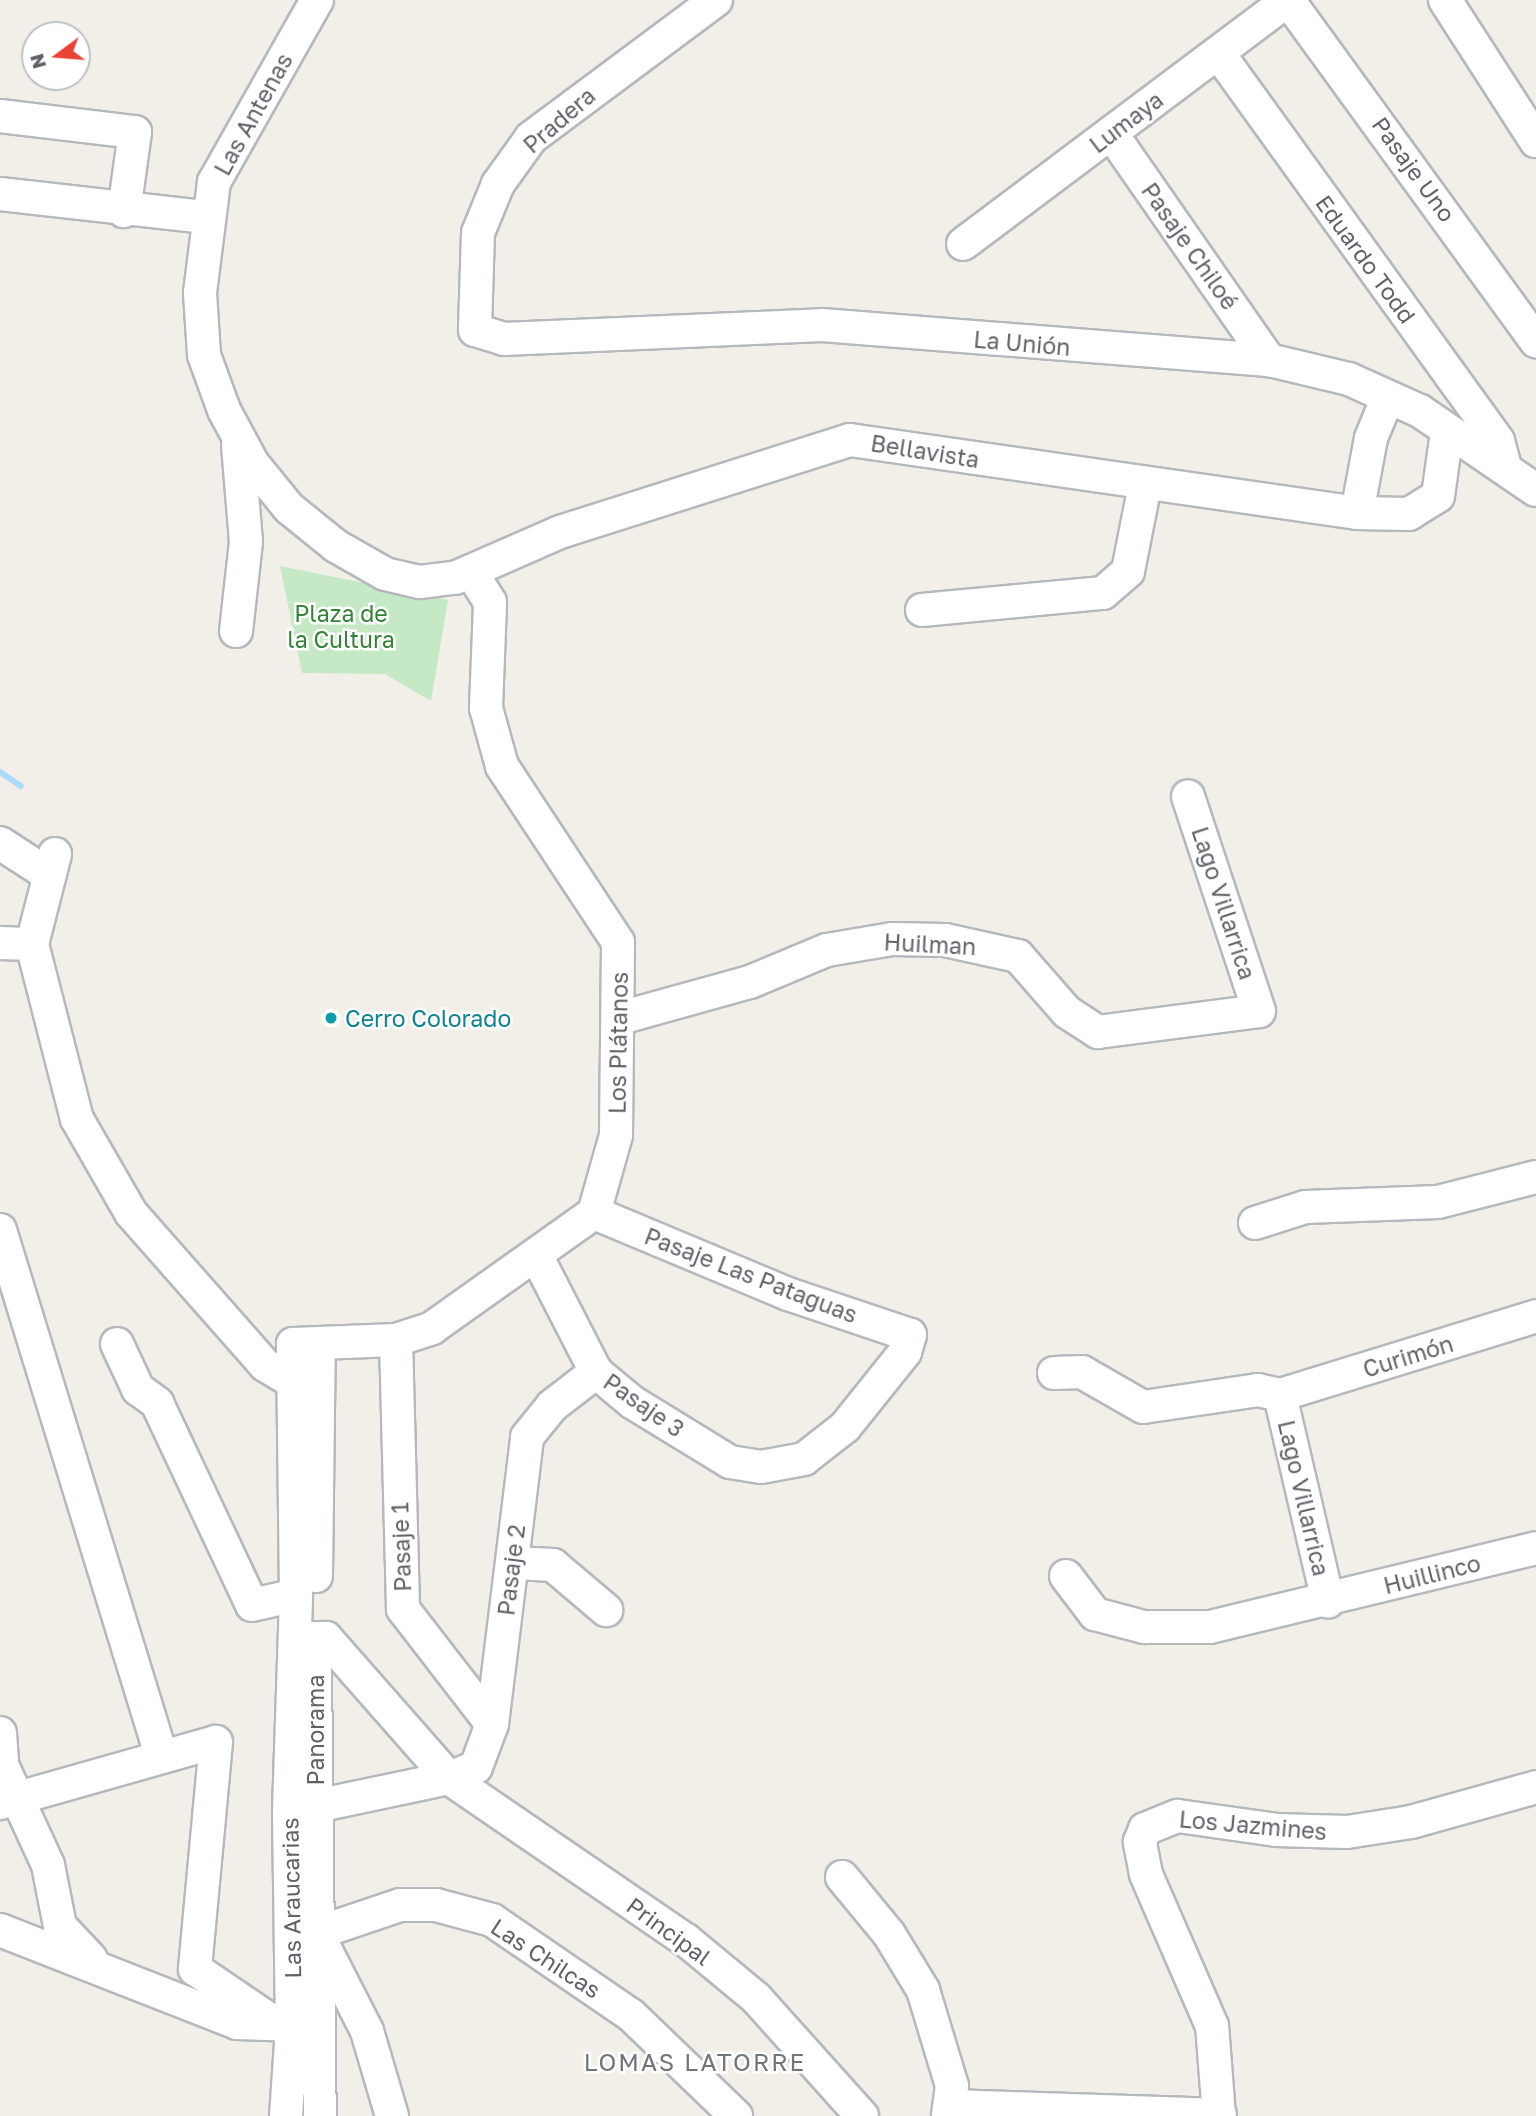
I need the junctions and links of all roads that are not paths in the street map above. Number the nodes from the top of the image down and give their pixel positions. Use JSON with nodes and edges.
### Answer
{"nodes":[{"id":1,"x":317,"y":0,"type":"edge"},
{"id":2,"x":716,"y":0,"type":"edge"},
{"id":3,"x":1288,"y":0,"type":"edge"},
{"id":4,"x":1445,"y":0,"type":"edge"},
{"id":5,"x":682,"y":12,"type":"edge"},
{"id":6,"x":1219,"y":54,"type":"junction"},
{"id":7,"x":0,"y":116,"type":"edge"},
{"id":8,"x":1111,"y":132,"type":"junction"},
{"id":9,"x":1536,"y":141,"type":"edge"},
{"id":10,"x":0,"y":194,"type":"edge"},
{"id":11,"x":124,"y":211,"type":"junction"},
{"id":12,"x":206,"y":217,"type":"junction"},
{"id":13,"x":963,"y":244,"type":"dead end"},
{"id":14,"x":475,"y":330,"type":"joint"},
{"id":15,"x":1536,"y":341,"type":"edge"},
{"id":16,"x":1269,"y":360,"type":"junction"},
{"id":17,"x":1388,"y":397,"type":"junction"},
{"id":18,"x":1447,"y":432,"type":"junction"},
{"id":19,"x":238,"y":436,"type":"junction"},
{"id":20,"x":1505,"y":467,"type":"junction"},
{"id":21,"x":1145,"y":485,"type":"junction"},
{"id":22,"x":1536,"y":490,"type":"edge"},
{"id":23,"x":1357,"y":513,"type":"junction"},
{"id":24,"x":471,"y":572,"type":"junction"},
{"id":25,"x":922,"y":610,"type":"dead end"},
{"id":26,"x":236,"y":631,"type":"dead end"},
{"id":27,"x":1188,"y":796,"type":"dead end"},
{"id":28,"x":0,"y":843,"type":"edge"},
{"id":29,"x":0,"y":943,"type":"edge"},
{"id":30,"x":32,"y":944,"type":"junction"},
{"id":31,"x":1259,"y":1011,"type":"joint"},
{"id":32,"x":620,"y":1018,"type":"junction"},
{"id":33,"x":1536,"y":1177,"type":"edge"},
{"id":34,"x":594,"y":1213,"type":"junction"},
{"id":35,"x":1255,"y":1223,"type":"dead end"},
{"id":36,"x":0,"y":1230,"type":"edge"},
{"id":37,"x":537,"y":1258,"type":"junction"},
{"id":38,"x":1536,"y":1316,"type":"edge"},
{"id":39,"x":396,"y":1340,"type":"junction"},
{"id":40,"x":117,"y":1344,"type":"dead end"},
{"id":41,"x":306,"y":1344,"type":"junction"},
{"id":42,"x":596,"y":1372,"type":"junction"},
{"id":43,"x":1054,"y":1373,"type":"dead end"},
{"id":44,"x":292,"y":1381,"type":"junction"},
{"id":45,"x":1280,"y":1395,"type":"junction"},
{"id":46,"x":730,"y":1462,"type":"joint"},
{"id":47,"x":1536,"y":1548,"type":"edge"},
{"id":48,"x":514,"y":1563,"type":"junction"},
{"id":49,"x":1066,"y":1576,"type":"dead end"},
{"id":50,"x":296,"y":1595,"type":"junction"},
{"id":51,"x":1328,"y":1601,"type":"junction"},
{"id":52,"x":606,"y":1610,"type":"dead end"},
{"id":53,"x":315,"y":1638,"type":"junction"},
{"id":54,"x":492,"y":1724,"type":"junction"},
{"id":55,"x":0,"y":1733,"type":"edge"},
{"id":56,"x":161,"y":1755,"type":"junction"},
{"id":57,"x":449,"y":1778,"type":"junction"},
{"id":58,"x":1536,"y":1787,"type":"edge"},
{"id":59,"x":8,"y":1801,"type":"edge"},
{"id":60,"x":302,"y":1810,"type":"junction"},
{"id":61,"x":842,"y":1877,"type":"dead end"},
{"id":62,"x":0,"y":1930,"type":"edge"},
{"id":63,"x":317,"y":1933,"type":"junction"},
{"id":64,"x":100,"y":1967,"type":"junction"},
{"id":65,"x":284,"y":2026,"type":"junction"},
{"id":66,"x":949,"y":2111,"type":"edge"},
{"id":67,"x":1220,"y":2115,"type":"edge"},
{"id":68,"x":286,"y":2116,"type":"edge"},
{"id":69,"x":320,"y":2116,"type":"edge"},
{"id":70,"x":392,"y":2116,"type":"edge"},
{"id":71,"x":736,"y":2116,"type":"edge"},
{"id":72,"x":862,"y":2116,"type":"edge"}],
"edges":[{"from":1,"to":12,"type":"street","name":"Las Antenas"},
{"from":2,"to":5,"type":"street","name":"Pradera"},
{"from":3,"to":6,"type":"street","name":"Lumaya"},
{"from":3,"to":15,"type":"street","name":"Pasaje Uno"},
{"from":4,"to":9,"type":"street"},
{"from":5,"to":14,"type":"street","name":"Pradera"},
{"from":6,"to":8,"type":"street","name":"Lumaya"},
{"from":6,"to":20,"type":"street","name":"Eduardo Todd"},
{"from":7,"to":11,"type":"street"},
{"from":8,"to":13,"type":"street","name":"Lumaya"},
{"from":8,"to":16,"type":"street","name":"Pasaje Chiloé"},
{"from":10,"to":11,"type":"street"},
{"from":11,"to":12,"type":"street"},
{"from":12,"to":19,"type":"street","name":"Las Antenas"},
{"from":14,"to":16,"type":"street","name":"La Unión"},
{"from":16,"to":17,"type":"street","name":"La Unión"},
{"from":17,"to":18,"type":"street","name":"La Unión"},
{"from":17,"to":23,"type":"street"},
{"from":18,"to":20,"type":"street","name":"La Unión"},
{"from":18,"to":23,"type":"street","name":"Bellavista"},
{"from":19,"to":24,"type":"street","name":"Las Antenas"},
{"from":19,"to":26,"type":"street"},
{"from":20,"to":22,"type":"street","name":"La Unión"},
{"from":21,"to":23,"type":"street","name":"Bellavista"},
{"from":21,"to":24,"type":"street","name":"Bellavista"},
{"from":21,"to":25,"type":"street"},
{"from":24,"to":32,"type":"street","name":"Los Plátanos"},
{"from":27,"to":31,"type":"street","name":"Lago Villarrica"},
{"from":28,"to":30,"type":"street"},
{"from":29,"to":30,"type":"street"},
{"from":30,"to":44,"type":"street"},
{"from":31,"to":32,"type":"street","name":"Huilman"},
{"from":32,"to":34,"type":"street","name":"Los Plátanos"},
{"from":33,"to":35,"type":"street"},
{"from":34,"to":37,"type":"street"},
{"from":34,"to":46,"type":"street","name":"Pasaje Las Pataguas"},
{"from":36,"to":56,"type":"street"},
{"from":37,"to":39,"type":"street"},
{"from":37,"to":42,"type":"street","name":"Pasaje 3"},
{"from":38,"to":45,"type":"street","name":"Curimón"},
{"from":39,"to":41,"type":"street"},
{"from":39,"to":54,"type":"street","name":"Pasaje 1"},
{"from":40,"to":50,"type":"street"},
{"from":41,"to":44,"type":"street","name":"Las Araucarias"},
{"from":41,"to":53,"type":"street","name":"Panorama"},
{"from":42,"to":46,"type":"street","name":"Pasaje 3"},
{"from":42,"to":48,"type":"street","name":"Pasaje 2"},
{"from":43,"to":45,"type":"street"},
{"from":44,"to":50,"type":"street","name":"Las Araucarias"},
{"from":45,"to":51,"type":"street","name":"Lago Villarrica"},
{"from":47,"to":51,"type":"street","name":"Huillinco"},
{"from":48,"to":52,"type":"street"},
{"from":48,"to":54,"type":"street","name":"Pasaje 2"},
{"from":49,"to":51,"type":"street","name":"Huillinco"},
{"from":50,"to":60,"type":"street","name":"Las Araucarias"},
{"from":53,"to":57,"type":"street","name":"Principal"},
{"from":53,"to":60,"type":"street","name":"Panorama"},
{"from":54,"to":57,"type":"street","name":"Pasaje 2"},
{"from":55,"to":59,"type":"street"},
{"from":56,"to":59,"type":"street"},
{"from":56,"to":65,"type":"street"},
{"from":57,"to":60,"type":"street"},
{"from":57,"to":72,"type":"street","name":"Principal"},
{"from":58,"to":67,"type":"street","name":"Los Jazmines"},
{"from":59,"to":64,"type":"street"},
{"from":60,"to":63,"type":"street","name":"Panorama"},
{"from":60,"to":65,"type":"street","name":"Las Araucarias"},
{"from":61,"to":66,"type":"street"},
{"from":62,"to":64,"type":"street"},
{"from":63,"to":69,"type":"street","name":"Panorama"},
{"from":63,"to":70,"type":"street"},
{"from":63,"to":71,"type":"street","name":"Las Chilcas"},
{"from":64,"to":65,"type":"street"},
{"from":65,"to":68,"type":"street","name":"Las Araucarias"},
{"from":66,"to":67,"type":"street"}]}
